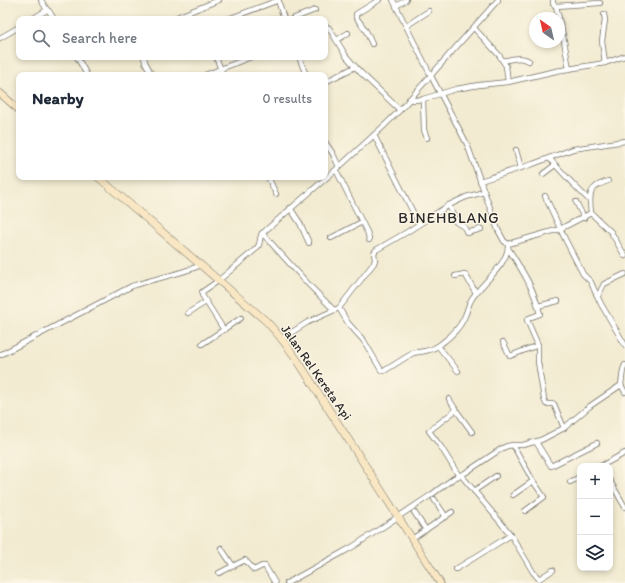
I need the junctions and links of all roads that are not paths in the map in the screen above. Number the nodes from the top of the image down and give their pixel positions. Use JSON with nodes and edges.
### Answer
{"nodes":[{"id":1,"x":41,"y":0,"type":"edge"},
{"id":2,"x":219,"y":0,"type":"edge"},
{"id":3,"x":278,"y":0,"type":"edge"},
{"id":4,"x":379,"y":0,"type":"edge"},
{"id":5,"x":393,"y":0,"type":"edge"},
{"id":6,"x":406,"y":0,"type":"edge"},
{"id":7,"x":498,"y":0,"type":"edge"},
{"id":8,"x":553,"y":0,"type":"edge"},
{"id":9,"x":600,"y":3,"type":"dead end"},
{"id":10,"x":396,"y":6,"type":"junction"},
{"id":11,"x":556,"y":6,"type":"junction"},
{"id":12,"x":47,"y":10,"type":"junction"},
{"id":13,"x":315,"y":10,"type":"dead end"},
{"id":14,"x":429,"y":11,"type":"dead end"},
{"id":15,"x":558,"y":12,"type":"edge"},
{"id":16,"x":604,"y":14,"type":"dead end"},
{"id":17,"x":37,"y":16,"type":"edge"},
{"id":18,"x":52,"y":16,"type":"edge"},
{"id":19,"x":179,"y":16,"type":"edge"},
{"id":20,"x":236,"y":16,"type":"edge"},
{"id":21,"x":283,"y":16,"type":"edge"},
{"id":22,"x":300,"y":16,"type":"edge"},
{"id":23,"x":406,"y":26,"type":"junction"},
{"id":24,"x":328,"y":28,"type":"edge"},
{"id":25,"x":474,"y":28,"type":"junction"},
{"id":26,"x":16,"y":30,"type":"edge"},
{"id":27,"x":348,"y":33,"type":"dead end"},
{"id":28,"x":0,"y":38,"type":"edge"},
{"id":29,"x":337,"y":40,"type":"junction"},
{"id":30,"x":372,"y":44,"type":"dead end"},
{"id":31,"x":565,"y":47,"type":"edge"},
{"id":32,"x":625,"y":56,"type":"edge"},
{"id":33,"x":79,"y":60,"type":"edge"},
{"id":34,"x":145,"y":60,"type":"edge"},
{"id":35,"x":217,"y":60,"type":"edge"},
{"id":36,"x":243,"y":60,"type":"edge"},
{"id":37,"x":300,"y":60,"type":"edge"},
{"id":38,"x":503,"y":61,"type":"junction"},
{"id":39,"x":529,"y":61,"type":"dead end"},
{"id":40,"x":605,"y":63,"type":"junction"},
{"id":41,"x":355,"y":67,"type":"junction"},
{"id":42,"x":220,"y":69,"type":"junction"},
{"id":43,"x":569,"y":69,"type":"junction"},
{"id":44,"x":85,"y":72,"type":"edge"},
{"id":45,"x":150,"y":72,"type":"edge"},
{"id":46,"x":212,"y":72,"type":"edge"},
{"id":47,"x":222,"y":72,"type":"edge"},
{"id":48,"x":305,"y":72,"type":"edge"},
{"id":49,"x":431,"y":76,"type":"junction"},
{"id":50,"x":328,"y":80,"type":"edge"},
{"id":51,"x":508,"y":82,"type":"junction"},
{"id":52,"x":0,"y":93,"type":"edge"},
{"id":53,"x":440,"y":94,"type":"junction"},
{"id":54,"x":409,"y":99,"type":"junction"},
{"id":55,"x":423,"y":99,"type":"junction"},
{"id":56,"x":16,"y":107,"type":"edge"},
{"id":57,"x":400,"y":110,"type":"junction"},
{"id":58,"x":374,"y":135,"type":"junction"},
{"id":59,"x":427,"y":138,"type":"dead end"},
{"id":60,"x":625,"y":141,"type":"edge"},
{"id":61,"x":328,"y":146,"type":"edge"},
{"id":62,"x":516,"y":150,"type":"dead end"},
{"id":63,"x":549,"y":158,"type":"junction"},
{"id":64,"x":555,"y":165,"type":"junction"},
{"id":65,"x":521,"y":168,"type":"junction"},
{"id":66,"x":338,"y":169,"type":"junction"},
{"id":67,"x":542,"y":174,"type":"dead end"},
{"id":68,"x":328,"y":177,"type":"edge"},
{"id":69,"x":102,"y":180,"type":"edge"},
{"id":70,"x":269,"y":180,"type":"edge"},
{"id":71,"x":324,"y":180,"type":"edge"},
{"id":72,"x":480,"y":180,"type":"junction"},
{"id":73,"x":608,"y":181,"type":"dead end"},
{"id":74,"x":484,"y":192,"type":"junction"},
{"id":75,"x":276,"y":194,"type":"dead end"},
{"id":76,"x":545,"y":196,"type":"dead end"},
{"id":77,"x":589,"y":200,"type":"junction"},
{"id":78,"x":576,"y":202,"type":"dead end"},
{"id":79,"x":449,"y":205,"type":"junction"},
{"id":80,"x":290,"y":208,"type":"junction"},
{"id":81,"x":592,"y":213,"type":"junction"},
{"id":82,"x":584,"y":218,"type":"junction"},
{"id":83,"x":362,"y":222,"type":"junction"},
{"id":84,"x":419,"y":224,"type":"junction"},
{"id":85,"x":481,"y":229,"type":"dead end"},
{"id":86,"x":560,"y":229,"type":"junction"},
{"id":87,"x":262,"y":233,"type":"junction"},
{"id":88,"x":331,"y":238,"type":"dead end"},
{"id":89,"x":369,"y":240,"type":"dead end"},
{"id":90,"x":310,"y":243,"type":"dead end"},
{"id":91,"x":508,"y":246,"type":"junction"},
{"id":92,"x":624,"y":253,"type":"edge"},
{"id":93,"x":201,"y":265,"type":"junction"},
{"id":94,"x":625,"y":274,"type":"edge"},
{"id":95,"x":455,"y":276,"type":"dead end"},
{"id":96,"x":218,"y":281,"type":"junction"},
{"id":97,"x":476,"y":293,"type":"junction"},
{"id":98,"x":598,"y":296,"type":"junction"},
{"id":99,"x":558,"y":301,"type":"dead end"},
{"id":100,"x":206,"y":302,"type":"junction"},
{"id":101,"x":538,"y":306,"type":"junction"},
{"id":102,"x":336,"y":309,"type":"junction"},
{"id":103,"x":188,"y":313,"type":"dead end"},
{"id":104,"x":241,"y":318,"type":"dead end"},
{"id":105,"x":224,"y":330,"type":"junction"},
{"id":106,"x":281,"y":339,"type":"junction"},
{"id":107,"x":504,"y":342,"type":"dead end"},
{"id":108,"x":202,"y":344,"type":"dead end"},
{"id":109,"x":538,"y":345,"type":"junction"},
{"id":110,"x":625,"y":345,"type":"edge"},
{"id":111,"x":438,"y":346,"type":"junction"},
{"id":112,"x":0,"y":355,"type":"edge"},
{"id":113,"x":625,"y":365,"type":"edge"},
{"id":114,"x":458,"y":371,"type":"dead end"},
{"id":115,"x":621,"y":385,"type":"junction"},
{"id":116,"x":625,"y":392,"type":"edge"},
{"id":117,"x":449,"y":399,"type":"dead end"},
{"id":118,"x":456,"y":410,"type":"junction"},
{"id":119,"x":564,"y":428,"type":"junction"},
{"id":120,"x":472,"y":432,"type":"dead end"},
{"id":121,"x":536,"y":442,"type":"junction"},
{"id":122,"x":597,"y":443,"type":"dead end"},
{"id":123,"x":513,"y":445,"type":"junction"},
{"id":124,"x":625,"y":453,"type":"edge"},
{"id":125,"x":607,"y":463,"type":"edge"},
{"id":126,"x":460,"y":476,"type":"junction"},
{"id":127,"x":496,"y":476,"type":"dead end"},
{"id":128,"x":577,"y":478,"type":"edge"},
{"id":129,"x":533,"y":481,"type":"junction"},
{"id":130,"x":570,"y":482,"type":"dead end"},
{"id":131,"x":613,"y":486,"type":"edge"},
{"id":132,"x":474,"y":491,"type":"junction"},
{"id":133,"x":513,"y":495,"type":"dead end"},
{"id":134,"x":434,"y":499,"type":"dead end"},
{"id":135,"x":625,"y":507,"type":"edge"},
{"id":136,"x":525,"y":510,"type":"dead end"},
{"id":137,"x":414,"y":512,"type":"dead end"},
{"id":138,"x":452,"y":512,"type":"dead end"},
{"id":139,"x":397,"y":517,"type":"junction"},
{"id":140,"x":446,"y":517,"type":"junction"},
{"id":141,"x":426,"y":530,"type":"junction"},
{"id":142,"x":511,"y":535,"type":"junction"},
{"id":143,"x":412,"y":539,"type":"junction"},
{"id":144,"x":221,"y":548,"type":"dead end"},
{"id":145,"x":233,"y":566,"type":"junction"},
{"id":146,"x":456,"y":568,"type":"dead end"},
{"id":147,"x":553,"y":570,"type":"dead end"},
{"id":148,"x":220,"y":573,"type":"dead end"},
{"id":149,"x":274,"y":583,"type":"edge"},
{"id":150,"x":287,"y":583,"type":"edge"},
{"id":151,"x":440,"y":583,"type":"edge"}],
"edges":[{"from":1,"to":12,"type":"street"},
{"from":2,"to":19,"type":"street"},
{"from":3,"to":20,"type":"street"},
{"from":3,"to":21,"type":"street"},
{"from":4,"to":30,"type":"street"},
{"from":5,"to":10,"type":"street"},
{"from":6,"to":10,"type":"street"},
{"from":7,"to":25,"type":"street"},
{"from":8,"to":11,"type":"street"},
{"from":9,"to":11,"type":"street"},
{"from":10,"to":23,"type":"street"},
{"from":11,"to":15,"type":"street"},
{"from":12,"to":17,"type":"street"},
{"from":12,"to":18,"type":"street"},
{"from":13,"to":22,"type":"street"},
{"from":14,"to":23,"type":"street"},
{"from":16,"to":40,"type":"street"},
{"from":23,"to":49,"type":"street"},
{"from":24,"to":29,"type":"street"},
{"from":25,"to":38,"type":"street"},
{"from":25,"to":49,"type":"street"},
{"from":26,"to":28,"type":"street"},
{"from":27,"to":29,"type":"street"},
{"from":29,"to":41,"type":"street"},
{"from":31,"to":43,"type":"street"},
{"from":32,"to":40,"type":"street"},
{"from":33,"to":44,"type":"street"},
{"from":34,"to":45,"type":"street"},
{"from":35,"to":42,"type":"street"},
{"from":36,"to":42,"type":"street"},
{"from":37,"to":48,"type":"street"},
{"from":38,"to":39,"type":"street"},
{"from":38,"to":51,"type":"street"},
{"from":40,"to":43,"type":"street"},
{"from":41,"to":50,"type":"street"},
{"from":41,"to":57,"type":"street"},
{"from":42,"to":46,"type":"street"},
{"from":42,"to":47,"type":"street"},
{"from":43,"to":51,"type":"street"},
{"from":49,"to":53,"type":"street"},
{"from":49,"to":54,"type":"street"},
{"from":51,"to":53,"type":"street"},
{"from":52,"to":56,"type":"main road"},
{"from":53,"to":55,"type":"street"},
{"from":53,"to":72,"type":"street"},
{"from":54,"to":55,"type":"street"},
{"from":54,"to":57,"type":"street"},
{"from":55,"to":59,"type":"street"},
{"from":57,"to":58,"type":"street"},
{"from":58,"to":66,"type":"street"},
{"from":58,"to":84,"type":"street"},
{"from":60,"to":63,"type":"street"},
{"from":61,"to":66,"type":"street"},
{"from":62,"to":65,"type":"street"},
{"from":63,"to":64,"type":"street"},
{"from":63,"to":65,"type":"street"},
{"from":64,"to":67,"type":"street"},
{"from":64,"to":77,"type":"street"},
{"from":65,"to":72,"type":"street"},
{"from":66,"to":68,"type":"street"},
{"from":66,"to":83,"type":"street"},
{"from":69,"to":93,"type":"main road","name":"Jalan Rel Kereta Api"},
{"from":70,"to":75,"type":"street"},
{"from":71,"to":80,"type":"street"},
{"from":72,"to":74,"type":"street"},
{"from":73,"to":77,"type":"street"},
{"from":74,"to":79,"type":"street"},
{"from":74,"to":91,"type":"street"},
{"from":76,"to":86,"type":"street"},
{"from":77,"to":81,"type":"street"},
{"from":78,"to":82,"type":"street"},
{"from":79,"to":84,"type":"street"},
{"from":79,"to":85,"type":"street"},
{"from":80,"to":87,"type":"street"},
{"from":80,"to":90,"type":"street"},
{"from":81,"to":82,"type":"street"},
{"from":81,"to":92,"type":"street"},
{"from":82,"to":86,"type":"street"},
{"from":83,"to":88,"type":"street"},
{"from":83,"to":89,"type":"street"},
{"from":84,"to":102,"type":"street"},
{"from":86,"to":91,"type":"street"},
{"from":86,"to":98,"type":"street"},
{"from":87,"to":96,"type":"street"},
{"from":87,"to":102,"type":"street"},
{"from":91,"to":97,"type":"street"},
{"from":91,"to":101,"type":"street"},
{"from":93,"to":96,"type":"main road","name":"Jalan Rel Kereta Api"},
{"from":93,"to":112,"type":"street"},
{"from":94,"to":98,"type":"street"},
{"from":95,"to":97,"type":"street"},
{"from":96,"to":100,"type":"street"},
{"from":96,"to":106,"type":"main road","name":"Jalan Rel Kereta Api"},
{"from":97,"to":111,"type":"street"},
{"from":98,"to":110,"type":"street"},
{"from":99,"to":101,"type":"street"},
{"from":100,"to":103,"type":"street"},
{"from":100,"to":105,"type":"street"},
{"from":101,"to":109,"type":"street"},
{"from":102,"to":106,"type":"street"},
{"from":102,"to":111,"type":"street"},
{"from":104,"to":105,"type":"street"},
{"from":105,"to":108,"type":"street"},
{"from":106,"to":139,"type":"main road","name":"Jalan Rel Kereta Api"},
{"from":107,"to":109,"type":"street"},
{"from":109,"to":119,"type":"street"},
{"from":111,"to":114,"type":"street"},
{"from":113,"to":115,"type":"street"},
{"from":115,"to":116,"type":"street"},
{"from":115,"to":119,"type":"street"},
{"from":117,"to":118,"type":"street"},
{"from":118,"to":120,"type":"street"},
{"from":118,"to":126,"type":"street"},
{"from":119,"to":121,"type":"street"},
{"from":121,"to":122,"type":"street"},
{"from":121,"to":123,"type":"street"},
{"from":123,"to":126,"type":"street"},
{"from":123,"to":129,"type":"street"},
{"from":124,"to":125,"type":"street"},
{"from":126,"to":132,"type":"street"},
{"from":126,"to":139,"type":"street"},
{"from":127,"to":132,"type":"street"},
{"from":128,"to":130,"type":"street"},
{"from":129,"to":133,"type":"street"},
{"from":129,"to":136,"type":"street"},
{"from":131,"to":135,"type":"street"},
{"from":132,"to":142,"type":"street"},
{"from":134,"to":140,"type":"street"},
{"from":137,"to":141,"type":"street"},
{"from":138,"to":140,"type":"street"},
{"from":139,"to":143,"type":"main road","name":"Jalan Rel Kereta Api"},
{"from":139,"to":150,"type":"street"},
{"from":140,"to":141,"type":"street"},
{"from":141,"to":143,"type":"street"},
{"from":142,"to":146,"type":"street"},
{"from":142,"to":147,"type":"street"},
{"from":143,"to":151,"type":"main road","name":"Jalan Rel Kereta Api"},
{"from":144,"to":145,"type":"street"},
{"from":145,"to":148,"type":"street"},
{"from":145,"to":149,"type":"street"}]}
